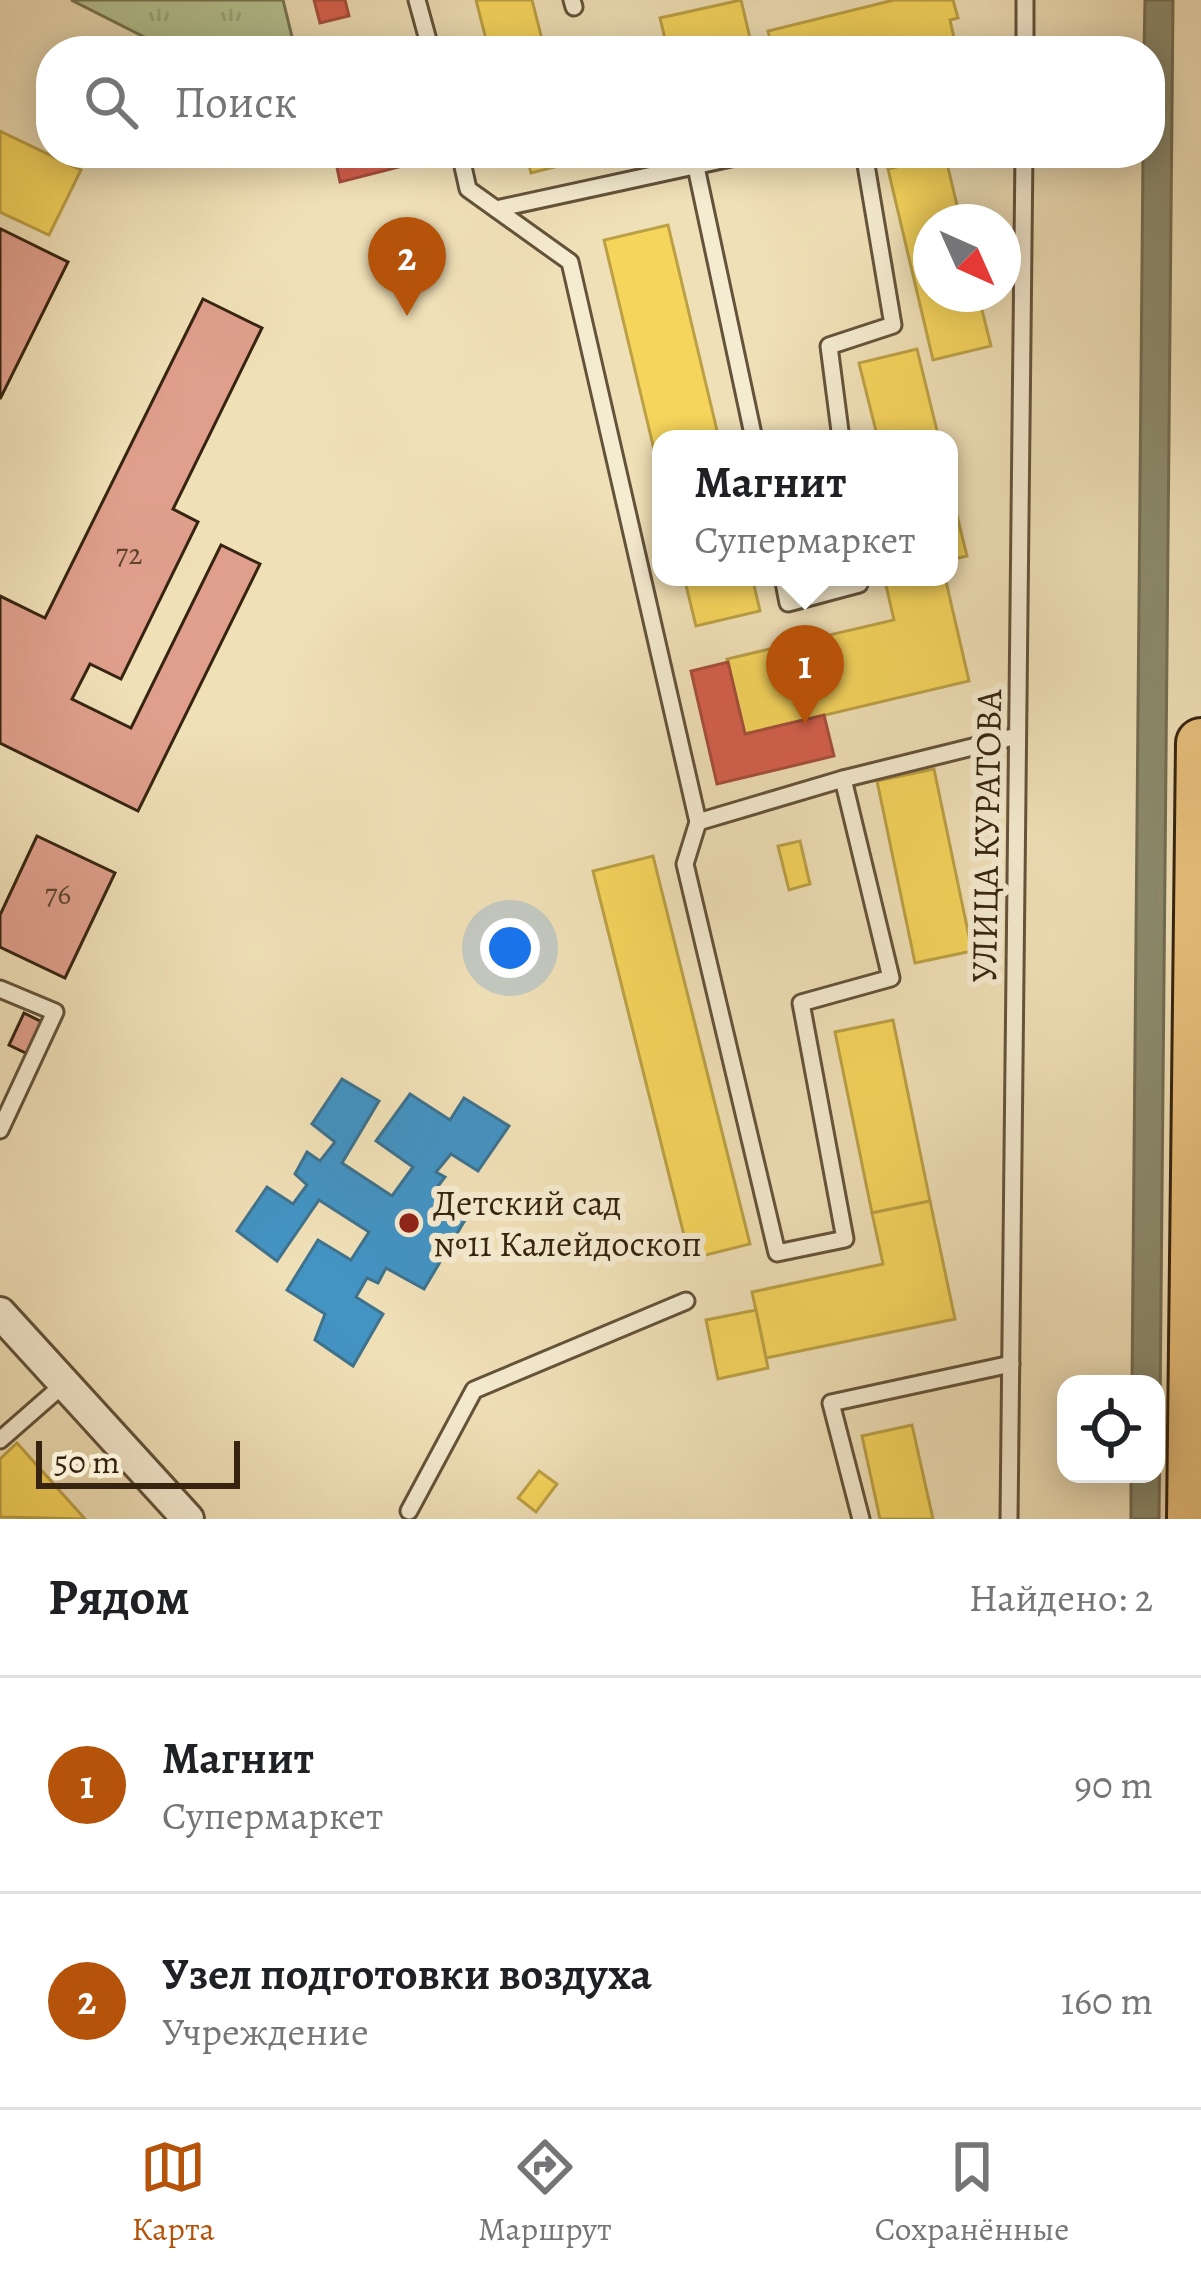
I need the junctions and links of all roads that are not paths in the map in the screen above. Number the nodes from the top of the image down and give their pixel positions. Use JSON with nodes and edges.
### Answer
{"nodes":[{"id":1,"x":417,"y":0,"type":"edge"},
{"id":2,"x":1025,"y":0,"type":"edge"},
{"id":3,"x":427,"y":36,"type":"edge"},
{"id":4,"x":1024,"y":36,"type":"edge"},
{"id":5,"x":463,"y":168,"type":"edge"},
{"id":6,"x":691,"y":168,"type":"edge"},
{"id":7,"x":696,"y":168,"type":"edge"},
{"id":8,"x":867,"y":168,"type":"edge"},
{"id":9,"x":1024,"y":168,"type":"edge"},
{"id":10,"x":496,"y":209,"type":"junction"},
{"id":11,"x":752,"y":430,"type":"edge"},
{"id":12,"x":840,"y":430,"type":"edge"},
{"id":13,"x":785,"y":586,"type":"edge"},
{"id":14,"x":852,"y":586,"type":"edge"},
{"id":15,"x":1017,"y":736,"type":"junction"},
{"id":16,"x":1201,"y":743,"type":"edge"},
{"id":17,"x":843,"y":779,"type":"junction"},
{"id":18,"x":698,"y":822,"type":"junction"},
{"id":19,"x":0,"y":989,"type":"edge"},
{"id":20,"x":0,"y":1130,"type":"edge"},
{"id":21,"x":686,"y":1301,"type":"dead end"},
{"id":22,"x":0,"y":1312,"type":"edge"},
{"id":23,"x":1011,"y":1364,"type":"junction"},
{"id":24,"x":64,"y":1384,"type":"junction"},
{"id":25,"x":0,"y":1440,"type":"edge"},
{"id":26,"x":411,"y":1516,"type":"edge"},
{"id":27,"x":188,"y":1519,"type":"edge"},
{"id":28,"x":861,"y":1519,"type":"edge"},
{"id":29,"x":1009,"y":1519,"type":"edge"},
{"id":30,"x":1192,"y":1519,"type":"edge"}],
"edges":[{"from":1,"to":3,"type":"lane"},
{"from":2,"to":4,"type":"lane"},
{"from":5,"to":10,"type":"lane"},
{"from":6,"to":10,"type":"lane"},
{"from":7,"to":11,"type":"lane"},
{"from":8,"to":12,"type":"lane"},
{"from":9,"to":15,"type":"lane","name":"УЛИЦА КУРАТОВА"},
{"from":10,"to":18,"type":"lane"},
{"from":13,"to":14,"type":"lane"},
{"from":15,"to":17,"type":"lane"},
{"from":15,"to":23,"type":"lane","name":"УЛИЦА КУРАТОВА"},
{"from":16,"to":30,"type":"main road"},
{"from":17,"to":18,"type":"lane"},
{"from":17,"to":18,"type":"lane"},
{"from":19,"to":20,"type":"lane"},
{"from":21,"to":26,"type":"lane"},
{"from":22,"to":24,"type":"street"},
{"from":23,"to":28,"type":"lane"},
{"from":23,"to":29,"type":"lane","name":"УЛИЦА КУРАТОВА"},
{"from":24,"to":25,"type":"lane"},
{"from":24,"to":27,"type":"street"}]}
